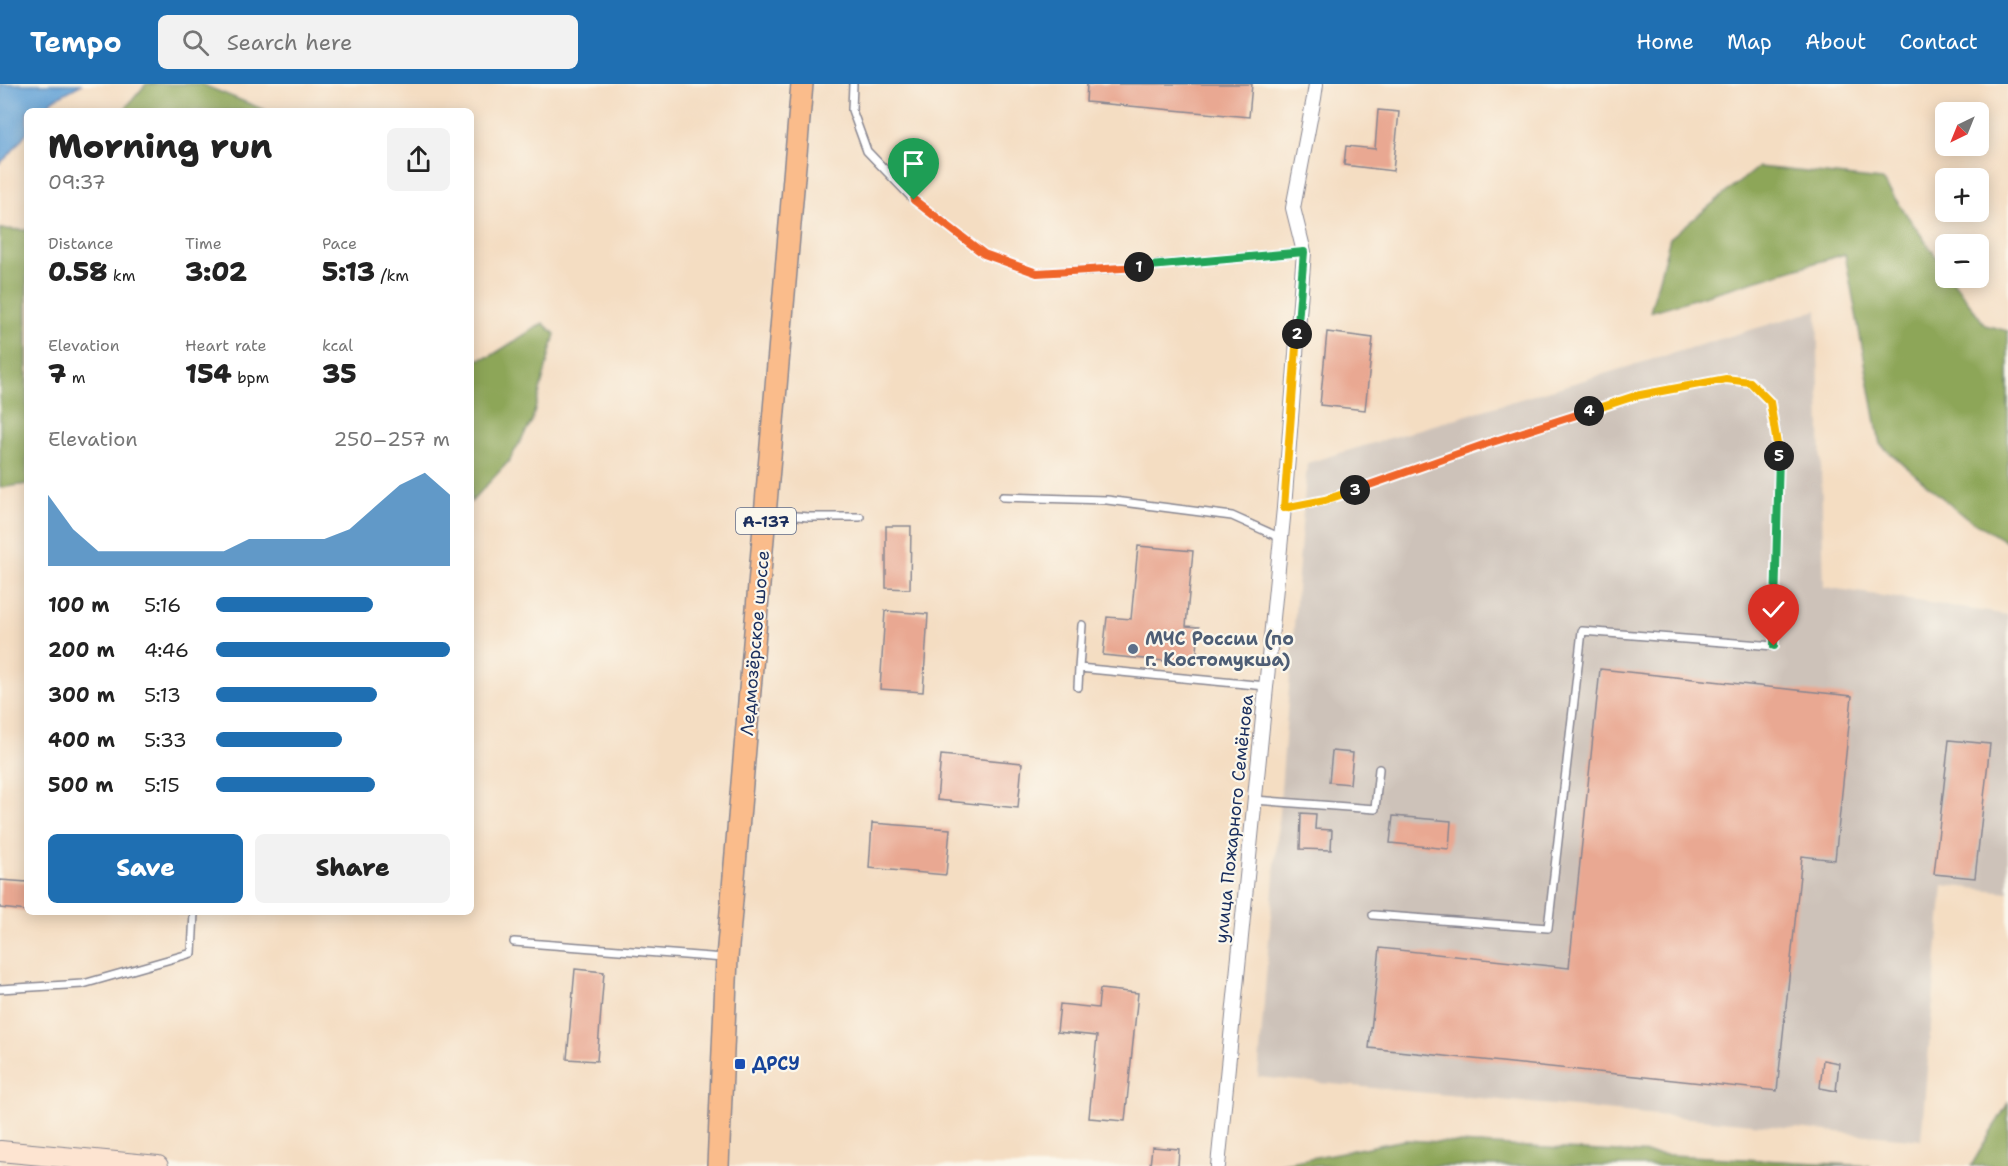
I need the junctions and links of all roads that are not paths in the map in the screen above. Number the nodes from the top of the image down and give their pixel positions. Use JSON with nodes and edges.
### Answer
{"nodes":[{"id":1,"x":802,"y":84,"type":"edge"},
{"id":2,"x":853,"y":84,"type":"edge"},
{"id":3,"x":1316,"y":84,"type":"edge"},
{"id":4,"x":1304,"y":252,"type":"junction"},
{"id":5,"x":1003,"y":497,"type":"dead end"},
{"id":6,"x":1284,"y":508,"type":"junction"},
{"id":7,"x":766,"y":513,"type":"junction"},
{"id":8,"x":860,"y":517,"type":"dead end"},
{"id":9,"x":1281,"y":538,"type":"junction"},
{"id":10,"x":1083,"y":624,"type":"dead end"},
{"id":11,"x":1079,"y":668,"type":"junction"},
{"id":12,"x":1266,"y":686,"type":"junction"},
{"id":13,"x":1078,"y":687,"type":"dead end"},
{"id":14,"x":1379,"y":769,"type":"dead end"},
{"id":15,"x":1254,"y":800,"type":"junction"},
{"id":16,"x":194,"y":915,"type":"edge"},
{"id":17,"x":1373,"y":915,"type":"dead end"},
{"id":18,"x":514,"y":942,"type":"dead end"},
{"id":19,"x":727,"y":958,"type":"junction"},
{"id":20,"x":0,"y":989,"type":"edge"},
{"id":21,"x":0,"y":1151,"type":"edge"},
{"id":22,"x":158,"y":1166,"type":"edge"},
{"id":23,"x":718,"y":1166,"type":"edge"},
{"id":24,"x":1218,"y":1166,"type":"edge"}],
"edges":[{"from":1,"to":7,"type":"main road","name":"Ледмозёрское шоссе","number":"А-137"},
{"from":2,"to":4,"type":"lane"},
{"from":3,"to":4,"type":"street","name":"улица Пожарного Семёнова"},
{"from":4,"to":6,"type":"street","name":"улица Пожарного Семёнова"},
{"from":5,"to":9,"type":"lane"},
{"from":6,"to":9,"type":"street","name":"улица Пожарного Семёнова"},
{"from":6,"to":17,"type":"lane"},
{"from":7,"to":8,"type":"lane"},
{"from":7,"to":19,"type":"main road","name":"Ледмозёрское шоссе","number":"А-137"},
{"from":9,"to":12,"type":"street","name":"улица Пожарного Семёнова"},
{"from":10,"to":11,"type":"lane"},
{"from":11,"to":12,"type":"lane"},
{"from":11,"to":13,"type":"lane"},
{"from":12,"to":15,"type":"street","name":"улица Пожарного Семёнова"},
{"from":14,"to":15,"type":"lane"},
{"from":15,"to":24,"type":"street","name":"улица Пожарного Семёнова"},
{"from":16,"to":20,"type":"lane"},
{"from":18,"to":19,"type":"lane"},
{"from":19,"to":23,"type":"main road","name":"Ледмозёрское шоссе","number":"А-137"},
{"from":21,"to":22,"type":"main road"}]}
